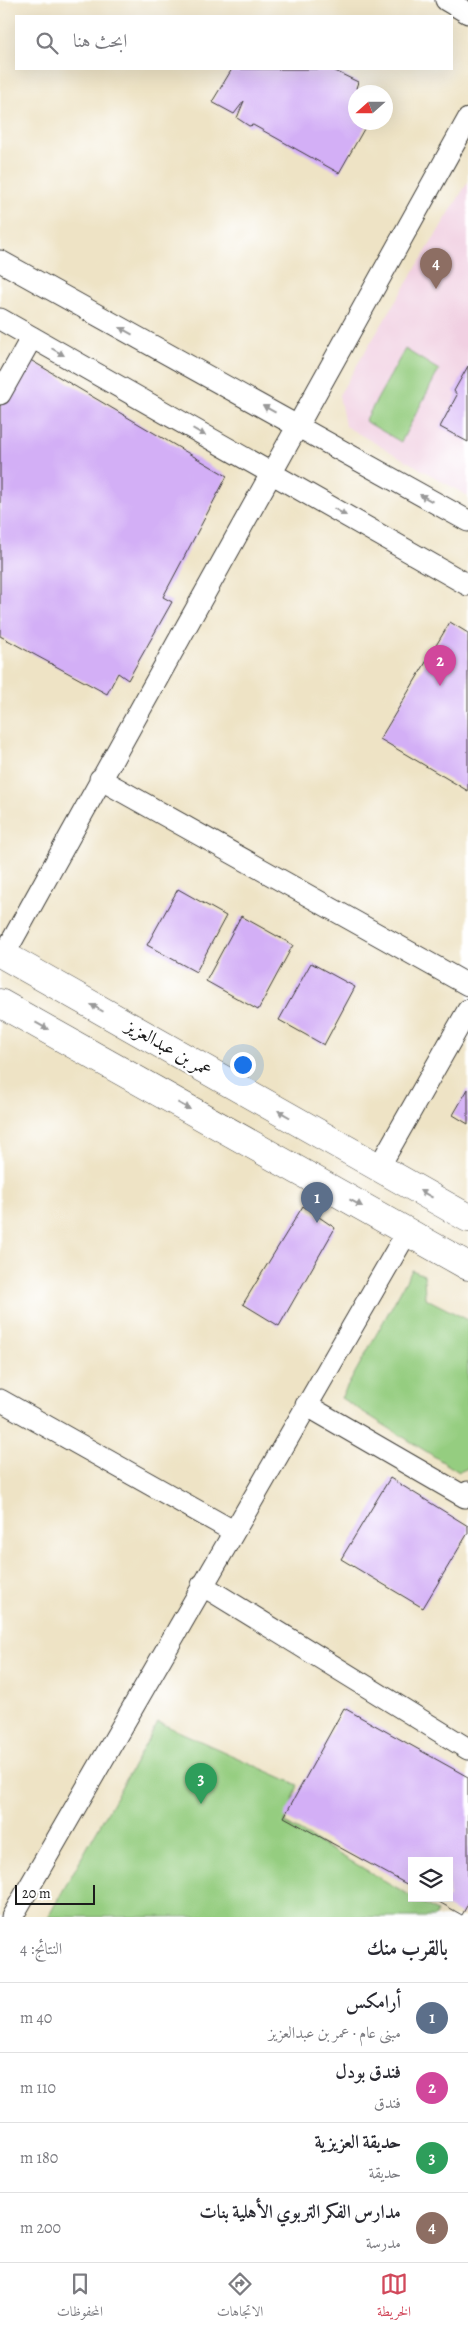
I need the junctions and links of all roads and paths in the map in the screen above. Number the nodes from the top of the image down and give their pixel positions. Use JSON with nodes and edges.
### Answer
{"nodes":[{"id":1,"x":446,"y":0,"type":"edge"},
{"id":2,"x":468,"y":13,"type":"edge"},
{"id":3,"x":468,"y":119,"type":"edge"},
{"id":4,"x":0,"y":261,"type":"edge"},
{"id":5,"x":0,"y":319,"type":"edge"},
{"id":6,"x":32,"y":337,"type":"junction"},
{"id":7,"x":0,"y":394,"type":"edge"},
{"id":8,"x":298,"y":426,"type":"junction"},
{"id":9,"x":272,"y":473,"type":"junction"},
{"id":10,"x":468,"y":522,"type":"edge"},
{"id":11,"x":468,"y":585,"type":"edge"},
{"id":12,"x":100,"y":779,"type":"junction"},
{"id":13,"x":2,"y":954,"type":"edge"},
{"id":14,"x":468,"y":985,"type":"edge"},
{"id":15,"x":0,"y":1002,"type":"edge"},
{"id":16,"x":468,"y":1010,"type":"edge"},
{"id":17,"x":379,"y":1168,"type":"junction"},
{"id":18,"x":468,"y":1218,"type":"edge"},
{"id":19,"x":407,"y":1232,"type":"junction"},
{"id":20,"x":468,"y":1266,"type":"edge"},
{"id":21,"x":0,"y":1400,"type":"edge"},
{"id":22,"x":306,"y":1405,"type":"junction"},
{"id":23,"x":468,"y":1492,"type":"edge"},
{"id":24,"x":234,"y":1531,"type":"junction"},
{"id":25,"x":202,"y":1585,"type":"junction"},
{"id":26,"x":468,"y":1749,"type":"edge"},
{"id":27,"x":12,"y":1917,"type":"edge"}],
"edges":[{"from":1,"to":2,"type":"street"},
{"from":3,"to":8,"type":"street"},
{"from":8,"to":4,"type":"street","one_way":true},
{"from":5,"to":6,"type":"street"},
{"from":6,"to":7,"type":"street"},
{"from":6,"to":9,"type":"street","one_way":true},
{"from":8,"to":9,"type":"street"},
{"from":10,"to":8,"type":"street","one_way":true},
{"from":9,"to":11,"type":"street","one_way":true},
{"from":9,"to":12,"type":"street"},
{"from":12,"to":13,"type":"street"},
{"from":12,"to":14,"type":"street"},
{"from":17,"to":13,"type":"street","name":"عمر بن عبدالعزيز","one_way":true},
{"from":15,"to":19,"type":"street","one_way":true},
{"from":16,"to":17,"type":"street"},
{"from":18,"to":17,"type":"street","name":"عمر بن عبدالعزيز","one_way":true},
{"from":19,"to":20,"type":"street"},
{"from":19,"to":22,"type":"street"},
{"from":21,"to":24,"type":"street"},
{"from":22,"to":23,"type":"street"},
{"from":22,"to":24,"type":"street"},
{"from":24,"to":25,"type":"street"},
{"from":25,"to":26,"type":"street"},
{"from":25,"to":27,"type":"street"}]}
